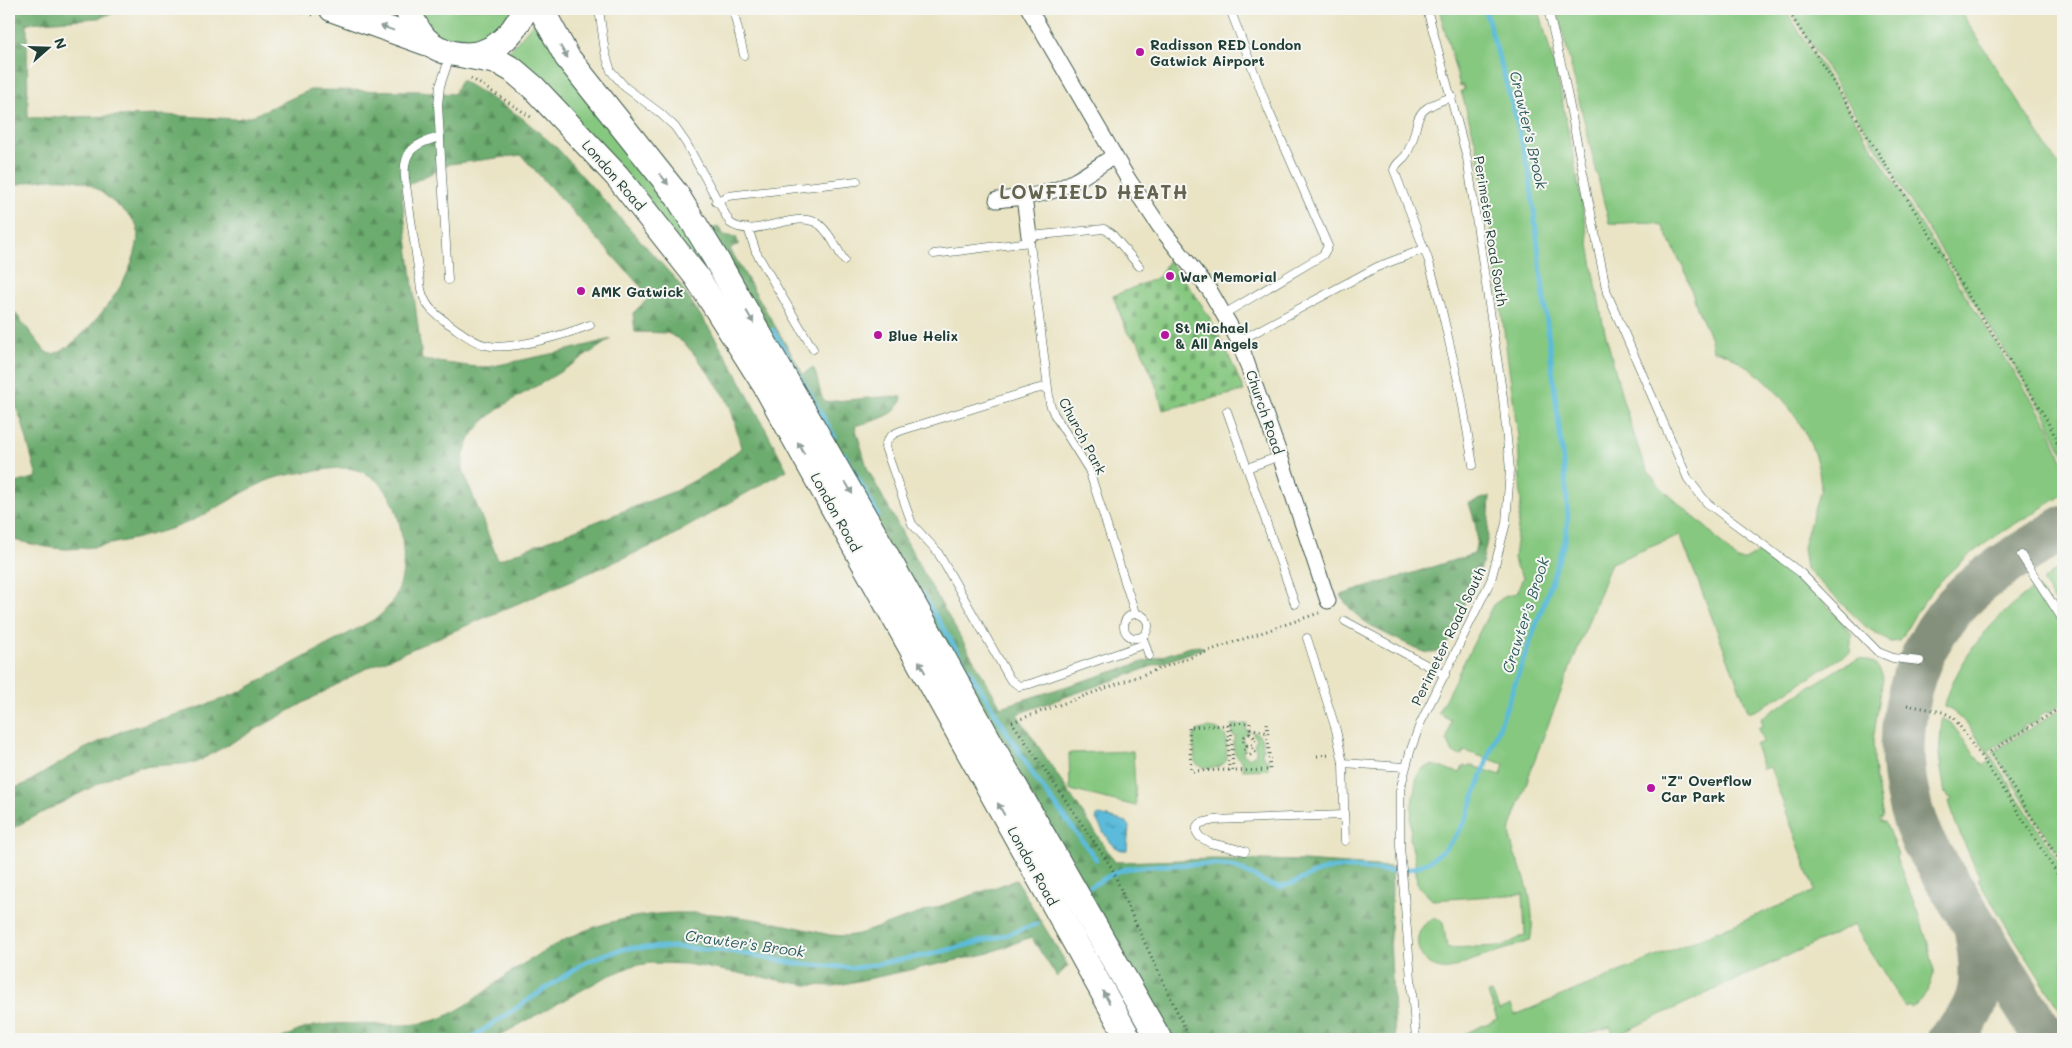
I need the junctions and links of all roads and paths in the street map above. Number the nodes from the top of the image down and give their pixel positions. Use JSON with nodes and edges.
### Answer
{"nodes":[{"id":1,"x":292,"y":9,"type":"edge"},
{"id":2,"x":407,"y":9,"type":"edge"},
{"id":3,"x":525,"y":9,"type":"edge"},
{"id":4,"x":541,"y":9,"type":"edge"},
{"id":5,"x":599,"y":9,"type":"edge"},
{"id":6,"x":733,"y":9,"type":"edge"},
{"id":7,"x":1029,"y":9,"type":"edge"},
{"id":8,"x":1230,"y":9,"type":"edge"},
{"id":9,"x":1427,"y":9,"type":"edge"},
{"id":10,"x":1548,"y":9,"type":"edge"},
{"id":11,"x":1787,"y":9,"type":"edge"},
{"id":12,"x":326,"y":13,"type":"edge"},
{"id":13,"x":448,"y":54,"type":"junction"},
{"id":14,"x":744,"y":55,"type":"dead end"},
{"id":15,"x":1452,"y":97,"type":"junction"},
{"id":16,"x":536,"y":120,"type":"dead end"},
{"id":17,"x":440,"y":137,"type":"junction"},
{"id":18,"x":1114,"y":156,"type":"junction"},
{"id":19,"x":857,"y":181,"type":"dead end"},
{"id":20,"x":1024,"y":197,"type":"junction"},
{"id":21,"x":997,"y":200,"type":"dead end"},
{"id":22,"x":716,"y":202,"type":"junction"},
{"id":23,"x":748,"y":228,"type":"junction"},
{"id":24,"x":1030,"y":239,"type":"junction"},
{"id":25,"x":1424,"y":250,"type":"junction"},
{"id":26,"x":934,"y":254,"type":"dead end"},
{"id":27,"x":844,"y":260,"type":"dead end"},
{"id":28,"x":1139,"y":266,"type":"dead end"},
{"id":29,"x":448,"y":280,"type":"dead end"},
{"id":30,"x":1224,"y":314,"type":"junction"},
{"id":31,"x":590,"y":325,"type":"dead end"},
{"id":32,"x":1239,"y":341,"type":"junction"},
{"id":33,"x":813,"y":349,"type":"dead end"},
{"id":34,"x":1047,"y":387,"type":"junction"},
{"id":35,"x":1227,"y":411,"type":"dead end"},
{"id":36,"x":1280,"y":456,"type":"junction"},
{"id":37,"x":2063,"y":458,"type":"edge"},
{"id":38,"x":1473,"y":465,"type":"dead end"},
{"id":39,"x":1246,"y":468,"type":"junction"},
{"id":40,"x":2022,"y":555,"type":"dead end"},
{"id":41,"x":1328,"y":601,"type":"joint"},
{"id":42,"x":1295,"y":604,"type":"dead end"},
{"id":43,"x":1135,"y":613,"type":"junction"},
{"id":44,"x":2063,"y":620,"type":"edge"},
{"id":45,"x":1345,"y":621,"type":"dead end"},
{"id":46,"x":1308,"y":638,"type":"dead end"},
{"id":47,"x":1144,"y":640,"type":"junction"},
{"id":48,"x":1148,"y":656,"type":"dead end"},
{"id":49,"x":1920,"y":661,"type":"dead end"},
{"id":50,"x":1444,"y":675,"type":"junction"},
{"id":51,"x":1907,"y":705,"type":"dead end"},
{"id":52,"x":2063,"y":706,"type":"edge"},
{"id":53,"x":1267,"y":721,"type":"dead end"},
{"id":54,"x":1250,"y":728,"type":"junction"},
{"id":55,"x":1268,"y":733,"type":"junction"},
{"id":56,"x":1250,"y":734,"type":"junction"},
{"id":57,"x":1186,"y":762,"type":"dead end"},
{"id":58,"x":1190,"y":762,"type":"junction"},
{"id":59,"x":1343,"y":764,"type":"junction"},
{"id":60,"x":1405,"y":767,"type":"junction"},
{"id":61,"x":1344,"y":815,"type":"junction"},
{"id":62,"x":1345,"y":842,"type":"dead end"},
{"id":63,"x":1245,"y":851,"type":"dead end"},
{"id":64,"x":2063,"y":866,"type":"edge"},
{"id":65,"x":2063,"y":883,"type":"edge"},
{"id":66,"x":1129,"y":1039,"type":"edge"},
{"id":67,"x":1159,"y":1039,"type":"edge"},
{"id":68,"x":1190,"y":1039,"type":"edge"},
{"id":69,"x":1416,"y":1039,"type":"edge"}],
"edges":[{"from":1,"to":12,"type":"path"},
{"from":2,"to":13,"type":"main road"},
{"from":3,"to":13,"type":"main road"},
{"from":4,"to":67,"type":"main road","name":"London Road","one_way":true},
{"from":5,"to":22,"type":"lane"},
{"from":6,"to":14,"type":"lane"},
{"from":7,"to":18,"type":"street","name":"Church Road"},
{"from":8,"to":30,"type":"lane"},
{"from":9,"to":15,"type":"lane","name":"Perimeter Road South"},
{"from":10,"to":49,"type":"lane"},
{"from":11,"to":37,"type":"path"},
{"from":13,"to":12,"type":"main road","name":"London Road","one_way":true},
{"from":13,"to":16,"type":"path"},
{"from":13,"to":17,"type":"lane"},
{"from":66,"to":13,"type":"main road","name":"London Road","one_way":true},
{"from":15,"to":25,"type":"lane"},
{"from":15,"to":50,"type":"lane","name":"Perimeter Road South"},
{"from":17,"to":29,"type":"lane"},
{"from":17,"to":31,"type":"lane"},
{"from":18,"to":20,"type":"street"},
{"from":18,"to":30,"type":"street","name":"Church Road"},
{"from":19,"to":22,"type":"lane"},
{"from":20,"to":21,"type":"street"},
{"from":20,"to":24,"type":"street"},
{"from":22,"to":23,"type":"lane"},
{"from":23,"to":27,"type":"lane"},
{"from":23,"to":33,"type":"lane"},
{"from":24,"to":26,"type":"lane"},
{"from":24,"to":28,"type":"lane"},
{"from":24,"to":34,"type":"lane","name":"Church Park"},
{"from":25,"to":32,"type":"lane"},
{"from":25,"to":38,"type":"lane"},
{"from":30,"to":32,"type":"street","name":"Church Road"},
{"from":32,"to":36,"type":"street","name":"Church Road"},
{"from":34,"to":43,"type":"lane","name":"Church Park"},
{"from":34,"to":47,"type":"lane"},
{"from":35,"to":39,"type":"lane"},
{"from":36,"to":39,"type":"lane"},
{"from":36,"to":41,"type":"street","name":"Church Road"},
{"from":39,"to":42,"type":"lane"},
{"from":40,"to":44,"type":"lane"},
{"from":41,"to":68,"type":"path"},
{"from":43,"to":47,"type":"lane"},
{"from":43,"to":47,"type":"lane"},
{"from":45,"to":50,"type":"lane"},
{"from":46,"to":59,"type":"lane"},
{"from":47,"to":48,"type":"lane"},
{"from":50,"to":60,"type":"lane","name":"Perimeter Road South"},
{"from":51,"to":65,"type":"path"},
{"from":52,"to":64,"type":"path"},
{"from":53,"to":55,"type":"path"},
{"from":54,"to":55,"type":"path"},
{"from":54,"to":55,"type":"path"},
{"from":54,"to":56,"type":"path"},
{"from":56,"to":56,"type":"path"},
{"from":57,"to":58,"type":"path"},
{"from":58,"to":58,"type":"path"},
{"from":59,"to":60,"type":"lane"},
{"from":59,"to":61,"type":"lane"},
{"from":60,"to":69,"type":"lane","name":"Perimeter Road South"},
{"from":61,"to":62,"type":"lane"},
{"from":61,"to":63,"type":"lane"}]}
